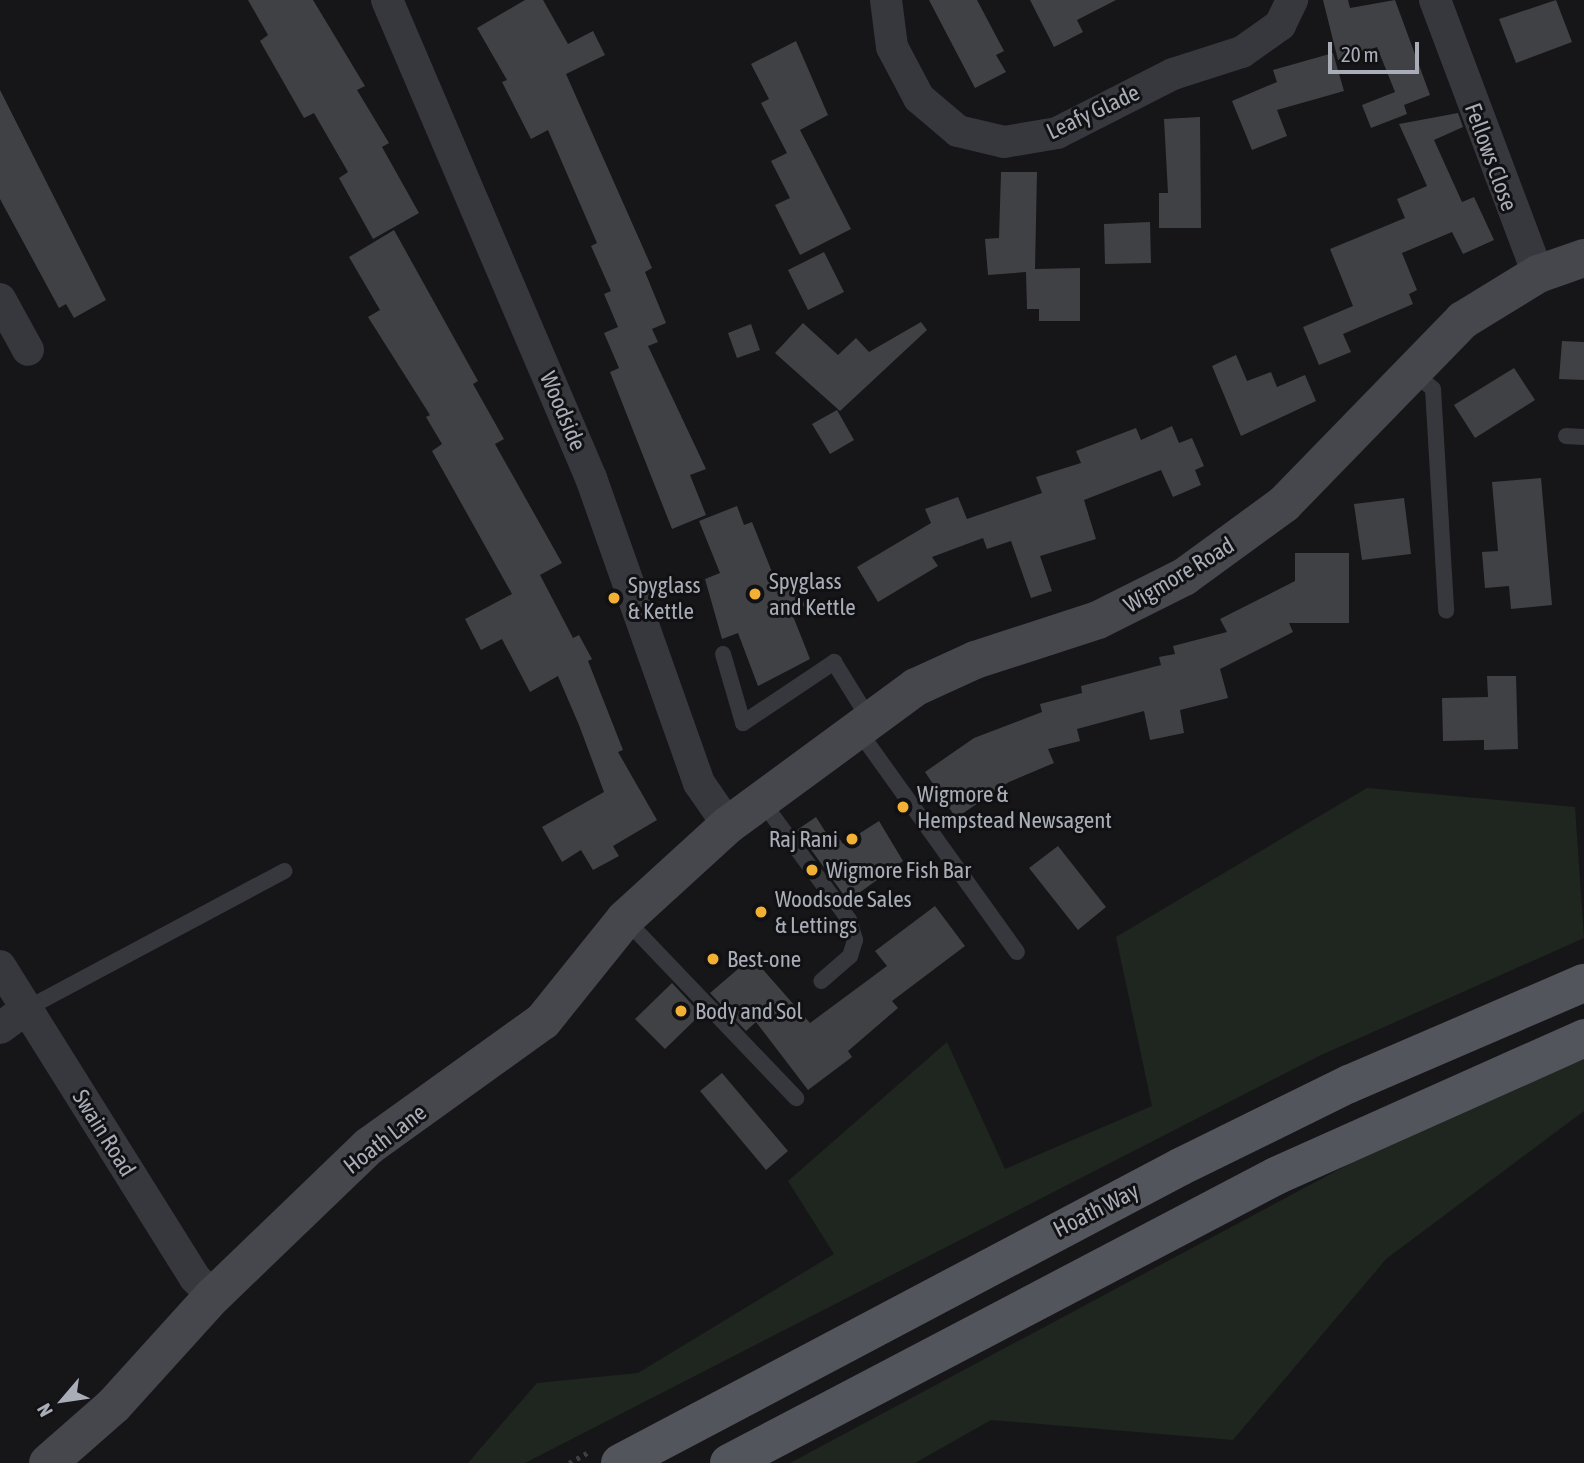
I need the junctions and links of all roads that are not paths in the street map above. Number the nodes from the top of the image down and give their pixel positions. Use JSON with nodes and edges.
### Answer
{"nodes":[{"id":1,"x":886,"y":0,"type":"edge"},
{"id":2,"x":1292,"y":0,"type":"edge"},
{"id":3,"x":1435,"y":0,"type":"edge"},
{"id":4,"x":396,"y":3,"type":"edge"},
{"id":5,"x":1584,"y":258,"type":"edge"},
{"id":6,"x":1538,"y":274,"type":"junction"},
{"id":7,"x":0,"y":299,"type":"edge"},
{"id":8,"x":28,"y":351,"type":"dead end"},
{"id":9,"x":1411,"y":371,"type":"junction"},
{"id":10,"x":1566,"y":436,"type":"dead end"},
{"id":11,"x":1584,"y":437,"type":"edge"},
{"id":12,"x":1446,"y":611,"type":"dead end"},
{"id":13,"x":723,"y":654,"type":"dead end"},
{"id":14,"x":862,"y":723,"type":"junction"},
{"id":15,"x":761,"y":800,"type":"junction"},
{"id":16,"x":728,"y":825,"type":"junction"},
{"id":17,"x":284,"y":871,"type":"dead end"},
{"id":18,"x":625,"y":919,"type":"junction"},
{"id":19,"x":1017,"y":952,"type":"dead end"},
{"id":20,"x":0,"y":966,"type":"edge"},
{"id":21,"x":821,"y":981,"type":"dead end"},
{"id":22,"x":1584,"y":983,"type":"edge"},
{"id":23,"x":26,"y":1009,"type":"junction"},
{"id":24,"x":0,"y":1028,"type":"edge"},
{"id":25,"x":1584,"y":1038,"type":"edge"},
{"id":26,"x":796,"y":1098,"type":"dead end"},
{"id":27,"x":213,"y":1296,"type":"junction"},
{"id":28,"x":48,"y":1463,"type":"edge"},
{"id":29,"x":620,"y":1463,"type":"edge"},
{"id":30,"x":729,"y":1463,"type":"edge"}],
"edges":[{"from":1,"to":2,"type":"street","name":"Leafy Glade"},
{"from":3,"to":6,"type":"street","name":"Fellows Close"},
{"from":4,"to":16,"type":"street","name":"Woodside"},
{"from":5,"to":6,"type":"street","name":"Wigmore Road"},
{"from":6,"to":9,"type":"street","name":"Wigmore Road"},
{"from":7,"to":8,"type":"street"},
{"from":9,"to":12,"type":"lane"},
{"from":9,"to":14,"type":"street","name":"Wigmore Road"},
{"from":10,"to":11,"type":"lane"},
{"from":13,"to":14,"type":"lane"},
{"from":14,"to":15,"type":"street","name":"Wigmore Road"},
{"from":14,"to":19,"type":"lane"},
{"from":15,"to":16,"type":"street","name":"Wigmore Road"},
{"from":15,"to":21,"type":"lane"},
{"from":16,"to":18,"type":"street","name":"Hoath Lane"},
{"from":17,"to":23,"type":"lane"},
{"from":18,"to":26,"type":"lane"},
{"from":18,"to":27,"type":"street","name":"Hoath Lane"},
{"from":20,"to":23,"type":"street","name":"Swain Road"},
{"from":22,"to":29,"type":"main road","name":"Hoath Way"},
{"from":23,"to":24,"type":"street"},
{"from":23,"to":27,"type":"street","name":"Swain Road"},
{"from":25,"to":30,"type":"main road"},
{"from":27,"to":28,"type":"street","name":"Hoath Lane"}]}
